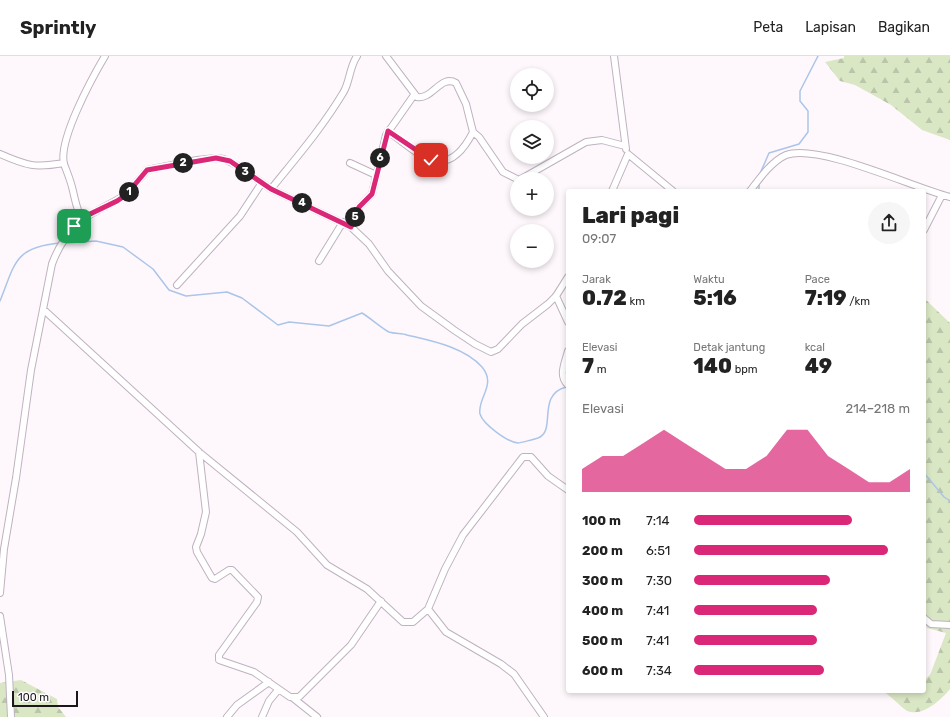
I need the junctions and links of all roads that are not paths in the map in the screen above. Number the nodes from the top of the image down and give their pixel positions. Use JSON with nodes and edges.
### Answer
{"nodes":[{"id":1,"x":105,"y":56,"type":"edge"},
{"id":2,"x":357,"y":56,"type":"edge"},
{"id":3,"x":386,"y":56,"type":"edge"},
{"id":4,"x":614,"y":56,"type":"edge"},
{"id":5,"x":414,"y":95,"type":"junction"},
{"id":6,"x":388,"y":131,"type":"junction"},
{"id":7,"x":473,"y":132,"type":"junction"},
{"id":8,"x":625,"y":146,"type":"junction"},
{"id":9,"x":0,"y":154,"type":"edge"},
{"id":10,"x":628,"y":154,"type":"junction"},
{"id":11,"x":64,"y":163,"type":"junction"},
{"id":12,"x":350,"y":163,"type":"dead end"},
{"id":13,"x":533,"y":172,"type":"edge"},
{"id":14,"x":376,"y":175,"type":"junction"},
{"id":15,"x":510,"y":175,"type":"edge"},
{"id":16,"x":261,"y":184,"type":"junction"},
{"id":17,"x":271,"y":189,"type":"junction"},
{"id":18,"x":613,"y":189,"type":"edge"},
{"id":19,"x":671,"y":189,"type":"edge"},
{"id":20,"x":752,"y":189,"type":"edge"},
{"id":21,"x":925,"y":189,"type":"edge"},
{"id":22,"x":926,"y":189,"type":"edge"},
{"id":23,"x":942,"y":195,"type":"junction"},
{"id":24,"x":950,"y":197,"type":"edge"},
{"id":25,"x":82,"y":219,"type":"junction"},
{"id":26,"x":343,"y":222,"type":"junction"},
{"id":27,"x":926,"y":226,"type":"edge"},
{"id":28,"x":351,"y":227,"type":"junction"},
{"id":29,"x":319,"y":261,"type":"dead end"},
{"id":30,"x":566,"y":280,"type":"edge"},
{"id":31,"x":177,"y":286,"type":"dead end"},
{"id":32,"x":556,"y":296,"type":"junction"},
{"id":33,"x":44,"y":310,"type":"junction"},
{"id":34,"x":566,"y":318,"type":"edge"},
{"id":35,"x":566,"y":357,"type":"edge"},
{"id":36,"x":566,"y":383,"type":"edge"},
{"id":37,"x":200,"y":452,"type":"junction"},
{"id":38,"x":566,"y":489,"type":"edge"},
{"id":39,"x":2,"y":548,"type":"edge"},
{"id":40,"x":0,"y":593,"type":"edge"},
{"id":41,"x":381,"y":601,"type":"junction"},
{"id":42,"x":428,"y":609,"type":"junction"},
{"id":43,"x":0,"y":616,"type":"edge"},
{"id":44,"x":926,"y":620,"type":"edge"},
{"id":45,"x":950,"y":625,"type":"edge"},
{"id":46,"x":269,"y":682,"type":"junction"},
{"id":47,"x":278,"y":690,"type":"junction"},
{"id":48,"x":293,"y":698,"type":"junction"},
{"id":49,"x":11,"y":717,"type":"edge"},
{"id":50,"x":227,"y":717,"type":"edge"},
{"id":51,"x":262,"y":717,"type":"edge"},
{"id":52,"x":317,"y":717,"type":"edge"},
{"id":53,"x":544,"y":717,"type":"edge"}],
"edges":[{"from":1,"to":11,"type":"street"},
{"from":2,"to":17,"type":"street"},
{"from":3,"to":5,"type":"street"},
{"from":4,"to":8,"type":"street"},
{"from":5,"to":6,"type":"street"},
{"from":5,"to":7,"type":"street"},
{"from":6,"to":7,"type":"street"},
{"from":6,"to":14,"type":"street"},
{"from":7,"to":15,"type":"street"},
{"from":8,"to":10,"type":"street"},
{"from":8,"to":13,"type":"street"},
{"from":9,"to":11,"type":"street"},
{"from":10,"to":18,"type":"street"},
{"from":10,"to":19,"type":"street"},
{"from":11,"to":25,"type":"street"},
{"from":12,"to":14,"type":"street"},
{"from":14,"to":28,"type":"street"},
{"from":16,"to":17,"type":"street"},
{"from":16,"to":25,"type":"street"},
{"from":16,"to":31,"type":"street"},
{"from":17,"to":26,"type":"street"},
{"from":20,"to":21,"type":"street"},
{"from":22,"to":23,"type":"street"},
{"from":23,"to":24,"type":"street"},
{"from":23,"to":27,"type":"street"},
{"from":25,"to":33,"type":"street"},
{"from":26,"to":28,"type":"street"},
{"from":26,"to":29,"type":"street"},
{"from":28,"to":32,"type":"street"},
{"from":30,"to":32,"type":"street"},
{"from":32,"to":34,"type":"street"},
{"from":33,"to":37,"type":"street"},
{"from":33,"to":39,"type":"street"},
{"from":35,"to":36,"type":"street"},
{"from":37,"to":41,"type":"street"},
{"from":37,"to":46,"type":"street"},
{"from":38,"to":42,"type":"street"},
{"from":39,"to":40,"type":"street"},
{"from":41,"to":42,"type":"street"},
{"from":41,"to":48,"type":"street"},
{"from":42,"to":53,"type":"street"},
{"from":43,"to":49,"type":"street"},
{"from":44,"to":45,"type":"street"},
{"from":46,"to":47,"type":"street"},
{"from":46,"to":50,"type":"street"},
{"from":47,"to":48,"type":"street"},
{"from":47,"to":51,"type":"street"},
{"from":48,"to":52,"type":"street"}]}
